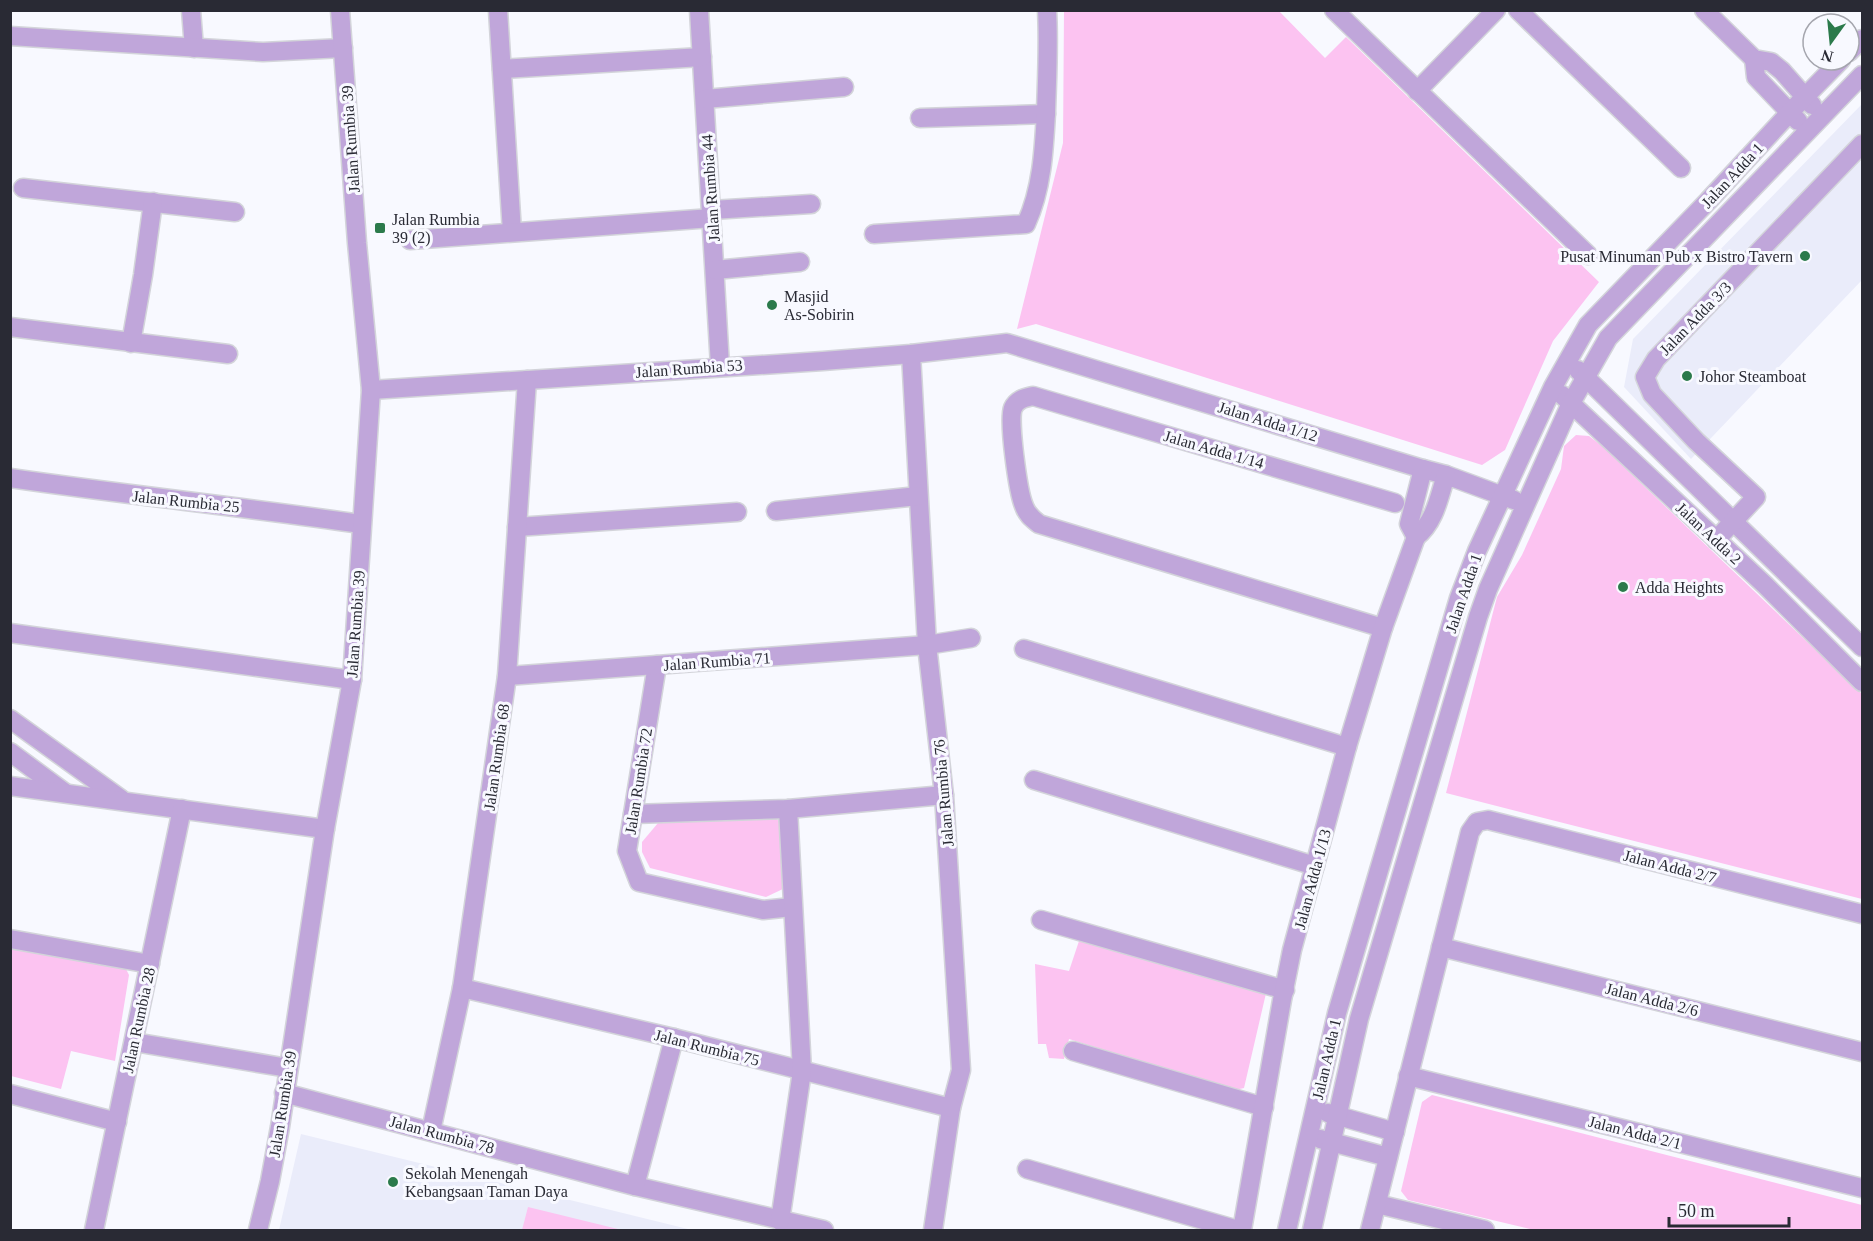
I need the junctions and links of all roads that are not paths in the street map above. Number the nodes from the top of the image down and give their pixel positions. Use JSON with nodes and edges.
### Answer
{"nodes":[{"id":1,"x":191,"y":10,"type":"edge"},
{"id":2,"x":340,"y":10,"type":"edge"},
{"id":3,"x":498,"y":10,"type":"edge"},
{"id":4,"x":699,"y":10,"type":"edge"},
{"id":5,"x":1047,"y":10,"type":"edge"},
{"id":6,"x":1334,"y":10,"type":"edge"},
{"id":7,"x":1496,"y":10,"type":"edge"},
{"id":8,"x":1518,"y":10,"type":"edge"},
{"id":9,"x":1704,"y":10,"type":"edge"},
{"id":10,"x":10,"y":36,"type":"edge"},
{"id":11,"x":194,"y":48,"type":"junction"},
{"id":12,"x":343,"y":48,"type":"junction"},
{"id":13,"x":702,"y":57,"type":"junction"},
{"id":14,"x":1754,"y":58,"type":"junction"},
{"id":15,"x":502,"y":69,"type":"junction"},
{"id":16,"x":1829,"y":72,"type":"edge"},
{"id":17,"x":1863,"y":75,"type":"edge"},
{"id":18,"x":844,"y":87,"type":"dead end"},
{"id":19,"x":1417,"y":91,"type":"junction"},
{"id":20,"x":1804,"y":96,"type":"junction"},
{"id":21,"x":705,"y":99,"type":"junction"},
{"id":22,"x":1790,"y":112,"type":"junction"},
{"id":23,"x":1046,"y":114,"type":"junction"},
{"id":24,"x":1822,"y":115,"type":"junction"},
{"id":25,"x":920,"y":118,"type":"dead end"},
{"id":26,"x":1808,"y":130,"type":"junction"},
{"id":27,"x":1863,"y":144,"type":"edge"},
{"id":28,"x":1682,"y":168,"type":"dead end"},
{"id":29,"x":23,"y":188,"type":"dead end"},
{"id":30,"x":153,"y":202,"type":"junction"},
{"id":31,"x":811,"y":204,"type":"dead end"},
{"id":32,"x":235,"y":212,"type":"dead end"},
{"id":33,"x":712,"y":214,"type":"junction"},
{"id":34,"x":512,"y":232,"type":"junction"},
{"id":35,"x":874,"y":234,"type":"dead end"},
{"id":36,"x":410,"y":240,"type":"dead end"},
{"id":37,"x":1588,"y":255,"type":"dead end"},
{"id":38,"x":800,"y":262,"type":"dead end"},
{"id":39,"x":715,"y":270,"type":"junction"},
{"id":40,"x":10,"y":327,"type":"edge"},
{"id":41,"x":131,"y":343,"type":"junction"},
{"id":42,"x":1007,"y":343,"type":"joint"},
{"id":43,"x":228,"y":354,"type":"dead end"},
{"id":44,"x":910,"y":354,"type":"junction"},
{"id":45,"x":1568,"y":361,"type":"junction"},
{"id":46,"x":720,"y":366,"type":"junction"},
{"id":47,"x":1586,"y":376,"type":"junction"},
{"id":48,"x":527,"y":380,"type":"junction"},
{"id":49,"x":1553,"y":387,"type":"junction"},
{"id":50,"x":371,"y":390,"type":"junction"},
{"id":51,"x":1571,"y":403,"type":"junction"},
{"id":52,"x":1423,"y":469,"type":"junction"},
{"id":53,"x":1446,"y":475,"type":"junction"},
{"id":54,"x":10,"y":478,"type":"edge"},
{"id":55,"x":1503,"y":495,"type":"junction"},
{"id":56,"x":918,"y":496,"type":"junction"},
{"id":57,"x":1395,"y":502,"type":"dead end"},
{"id":58,"x":1526,"y":505,"type":"junction"},
{"id":59,"x":776,"y":511,"type":"dead end"},
{"id":60,"x":737,"y":512,"type":"dead end"},
{"id":61,"x":1734,"y":521,"type":"junction"},
{"id":62,"x":362,"y":524,"type":"junction"},
{"id":63,"x":517,"y":527,"type":"junction"},
{"id":64,"x":1416,"y":537,"type":"junction"},
{"id":65,"x":1716,"y":540,"type":"junction"},
{"id":66,"x":1383,"y":628,"type":"junction"},
{"id":67,"x":10,"y":633,"type":"edge"},
{"id":68,"x":970,"y":638,"type":"dead end"},
{"id":69,"x":927,"y":645,"type":"junction"},
{"id":70,"x":1863,"y":647,"type":"edge"},
{"id":71,"x":1024,"y":649,"type":"dead end"},
{"id":72,"x":657,"y":665,"type":"junction"},
{"id":73,"x":507,"y":676,"type":"junction"},
{"id":74,"x":352,"y":680,"type":"junction"},
{"id":75,"x":1863,"y":681,"type":"edge"},
{"id":76,"x":10,"y":720,"type":"edge"},
{"id":77,"x":1347,"y":747,"type":"junction"},
{"id":78,"x":10,"y":752,"type":"edge"},
{"id":79,"x":1034,"y":780,"type":"dead end"},
{"id":80,"x":10,"y":786,"type":"edge"},
{"id":81,"x":66,"y":793,"type":"junction"},
{"id":82,"x":944,"y":795,"type":"junction"},
{"id":83,"x":124,"y":801,"type":"junction"},
{"id":84,"x":788,"y":808,"type":"junction"},
{"id":85,"x":182,"y":809,"type":"junction"},
{"id":86,"x":633,"y":814,"type":"junction"},
{"id":87,"x":325,"y":829,"type":"junction"},
{"id":88,"x":1315,"y":866,"type":"junction"},
{"id":89,"x":792,"y":907,"type":"junction"},
{"id":90,"x":1863,"y":914,"type":"edge"},
{"id":91,"x":1041,"y":920,"type":"dead end"},
{"id":92,"x":10,"y":939,"type":"edge"},
{"id":93,"x":1440,"y":947,"type":"junction"},
{"id":94,"x":150,"y":964,"type":"junction"},
{"id":95,"x":462,"y":988,"type":"junction"},
{"id":96,"x":1285,"y":990,"type":"junction"},
{"id":97,"x":674,"y":1038,"type":"junction"},
{"id":98,"x":134,"y":1042,"type":"junction"},
{"id":99,"x":1073,"y":1051,"type":"dead end"},
{"id":100,"x":1863,"y":1052,"type":"edge"},
{"id":101,"x":288,"y":1068,"type":"junction"},
{"id":102,"x":802,"y":1071,"type":"junction"},
{"id":103,"x":1408,"y":1076,"type":"junction"},
{"id":104,"x":284,"y":1093,"type":"junction"},
{"id":105,"x":10,"y":1094,"type":"edge"},
{"id":106,"x":1264,"y":1107,"type":"junction"},
{"id":107,"x":951,"y":1108,"type":"junction"},
{"id":108,"x":1314,"y":1109,"type":"junction"},
{"id":109,"x":1338,"y":1116,"type":"junction"},
{"id":110,"x":117,"y":1122,"type":"junction"},
{"id":111,"x":431,"y":1131,"type":"junction"},
{"id":112,"x":1395,"y":1132,"type":"junction"},
{"id":113,"x":1309,"y":1136,"type":"junction"},
{"id":114,"x":1332,"y":1142,"type":"junction"},
{"id":115,"x":1388,"y":1157,"type":"junction"},
{"id":116,"x":1027,"y":1169,"type":"dead end"},
{"id":117,"x":635,"y":1186,"type":"junction"},
{"id":118,"x":1863,"y":1188,"type":"edge"},
{"id":119,"x":1377,"y":1204,"type":"junction"},
{"id":120,"x":780,"y":1221,"type":"junction"},
{"id":121,"x":94,"y":1230,"type":"edge"},
{"id":122,"x":258,"y":1230,"type":"edge"},
{"id":123,"x":824,"y":1230,"type":"edge"},
{"id":124,"x":933,"y":1230,"type":"edge"},
{"id":125,"x":1240,"y":1230,"type":"edge"},
{"id":126,"x":1287,"y":1230,"type":"edge"},
{"id":127,"x":1312,"y":1230,"type":"edge"},
{"id":128,"x":1370,"y":1230,"type":"edge"},
{"id":129,"x":1485,"y":1230,"type":"edge"}],
"edges":[{"from":1,"to":11,"type":"street"},
{"from":2,"to":12,"type":"street","name":"Jalan Rumbia 39"},
{"from":3,"to":15,"type":"street"},
{"from":4,"to":13,"type":"street","name":"Jalan Rumbia 44"},
{"from":5,"to":23,"type":"street"},
{"from":6,"to":19,"type":"street"},
{"from":7,"to":19,"type":"street"},
{"from":8,"to":28,"type":"street"},
{"from":9,"to":14,"type":"street"},
{"from":10,"to":11,"type":"street"},
{"from":11,"to":12,"type":"street"},
{"from":12,"to":50,"type":"street","name":"Jalan Rumbia 39"},
{"from":13,"to":15,"type":"street"},
{"from":13,"to":21,"type":"street","name":"Jalan Rumbia 44"},
{"from":14,"to":20,"type":"street"},
{"from":14,"to":22,"type":"street"},
{"from":15,"to":34,"type":"street"},
{"from":16,"to":20,"type":"street","name":"Jalan Adda 1"},
{"from":17,"to":24,"type":"street","name":"Jalan Adda 1"},
{"from":18,"to":21,"type":"street"},
{"from":19,"to":37,"type":"street"},
{"from":20,"to":22,"type":"street","name":"Jalan Adda 1"},
{"from":20,"to":24,"type":"street"},
{"from":21,"to":33,"type":"street","name":"Jalan Rumbia 44"},
{"from":22,"to":26,"type":"street"},
{"from":22,"to":45,"type":"street","name":"Jalan Adda 1"},
{"from":23,"to":25,"type":"street"},
{"from":23,"to":35,"type":"street"},
{"from":24,"to":26,"type":"street","name":"Jalan Adda 1"},
{"from":26,"to":47,"type":"street","name":"Jalan Adda 1"},
{"from":27,"to":61,"type":"street","name":"Jalan Adda 3/3"},
{"from":29,"to":30,"type":"street"},
{"from":30,"to":32,"type":"street"},
{"from":30,"to":41,"type":"street"},
{"from":31,"to":33,"type":"street"},
{"from":33,"to":34,"type":"street"},
{"from":33,"to":39,"type":"street","name":"Jalan Rumbia 44"},
{"from":34,"to":36,"type":"street"},
{"from":38,"to":39,"type":"street"},
{"from":39,"to":46,"type":"street","name":"Jalan Rumbia 44"},
{"from":40,"to":41,"type":"street"},
{"from":41,"to":43,"type":"street"},
{"from":42,"to":44,"type":"street","name":"Jalan Rumbia 53"},
{"from":42,"to":52,"type":"street","name":"Jalan Adda 1/12"},
{"from":44,"to":46,"type":"street","name":"Jalan Rumbia 53"},
{"from":44,"to":56,"type":"street","name":"Jalan Rumbia 76"},
{"from":45,"to":47,"type":"street","name":"Jalan Adda 2"},
{"from":45,"to":49,"type":"street","name":"Jalan Adda 1"},
{"from":46,"to":48,"type":"street","name":"Jalan Rumbia 53"},
{"from":47,"to":51,"type":"street","name":"Jalan Adda 1"},
{"from":47,"to":61,"type":"street","name":"Jalan Adda 2"},
{"from":48,"to":50,"type":"street","name":"Jalan Rumbia 53"},
{"from":48,"to":63,"type":"street","name":"Jalan Rumbia 68"},
{"from":49,"to":51,"type":"street","name":"Jalan Adda 2"},
{"from":49,"to":55,"type":"street","name":"Jalan Adda 1"},
{"from":50,"to":62,"type":"street","name":"Jalan Rumbia 39"},
{"from":51,"to":58,"type":"street","name":"Jalan Adda 1"},
{"from":51,"to":65,"type":"street","name":"Jalan Adda 2"},
{"from":52,"to":53,"type":"street","name":"Jalan Adda 1/12"},
{"from":52,"to":64,"type":"street"},
{"from":53,"to":55,"type":"street","name":"Jalan Adda 1/12"},
{"from":53,"to":64,"type":"street"},
{"from":54,"to":62,"type":"street","name":"Jalan Rumbia 25"},
{"from":55,"to":58,"type":"street","name":"Jalan Adda 1/12"},
{"from":55,"to":108,"type":"street","name":"Jalan Adda 1"},
{"from":56,"to":59,"type":"street"},
{"from":56,"to":69,"type":"street","name":"Jalan Rumbia 76"},
{"from":57,"to":66,"type":"street","name":"Jalan Adda 1/14"},
{"from":58,"to":109,"type":"street","name":"Jalan Adda 1"},
{"from":60,"to":63,"type":"street"},
{"from":61,"to":65,"type":"street"},
{"from":61,"to":70,"type":"street","name":"Jalan Adda 2"},
{"from":62,"to":74,"type":"street","name":"Jalan Rumbia 39"},
{"from":63,"to":73,"type":"street","name":"Jalan Rumbia 68"},
{"from":64,"to":66,"type":"street","name":"Jalan Adda 1/13"},
{"from":65,"to":75,"type":"street","name":"Jalan Adda 2"},
{"from":66,"to":77,"type":"street","name":"Jalan Adda 1/13"},
{"from":67,"to":74,"type":"street"},
{"from":68,"to":69,"type":"street","name":"Jalan Rumbia 71"},
{"from":69,"to":72,"type":"street","name":"Jalan Rumbia 71"},
{"from":69,"to":82,"type":"street","name":"Jalan Rumbia 76"},
{"from":71,"to":77,"type":"street"},
{"from":72,"to":73,"type":"street","name":"Jalan Rumbia 71"},
{"from":72,"to":86,"type":"street","name":"Jalan Rumbia 72"},
{"from":73,"to":95,"type":"street","name":"Jalan Rumbia 68"},
{"from":74,"to":87,"type":"street","name":"Jalan Rumbia 39"},
{"from":76,"to":83,"type":"street"},
{"from":77,"to":88,"type":"street","name":"Jalan Adda 1/13"},
{"from":78,"to":81,"type":"street"},
{"from":79,"to":88,"type":"street"},
{"from":80,"to":81,"type":"street"},
{"from":81,"to":83,"type":"street"},
{"from":82,"to":84,"type":"street"},
{"from":82,"to":107,"type":"street","name":"Jalan Rumbia 76"},
{"from":83,"to":85,"type":"street"},
{"from":84,"to":86,"type":"street"},
{"from":84,"to":89,"type":"street"},
{"from":85,"to":87,"type":"street"},
{"from":85,"to":94,"type":"street","name":"Jalan Rumbia 28"},
{"from":86,"to":89,"type":"street","name":"Jalan Rumbia 72"},
{"from":87,"to":101,"type":"street","name":"Jalan Rumbia 39"},
{"from":88,"to":96,"type":"street","name":"Jalan Adda 1/13"},
{"from":89,"to":102,"type":"street"},
{"from":90,"to":93,"type":"street","name":"Jalan Adda 2/7"},
{"from":91,"to":96,"type":"street"},
{"from":92,"to":94,"type":"street"},
{"from":93,"to":100,"type":"street","name":"Jalan Adda 2/6"},
{"from":93,"to":103,"type":"street"},
{"from":94,"to":98,"type":"street","name":"Jalan Rumbia 28"},
{"from":95,"to":97,"type":"street","name":"Jalan Rumbia 75"},
{"from":95,"to":111,"type":"street","name":"Jalan Rumbia 68"},
{"from":96,"to":106,"type":"street","name":"Jalan Adda 1/13"},
{"from":97,"to":102,"type":"street","name":"Jalan Rumbia 75"},
{"from":97,"to":117,"type":"street"},
{"from":98,"to":101,"type":"street"},
{"from":98,"to":110,"type":"street","name":"Jalan Rumbia 28"},
{"from":99,"to":106,"type":"street"},
{"from":101,"to":104,"type":"street","name":"Jalan Rumbia 39"},
{"from":102,"to":107,"type":"street","name":"Jalan Rumbia 75"},
{"from":102,"to":120,"type":"street"},
{"from":103,"to":112,"type":"street"},
{"from":103,"to":118,"type":"street","name":"Jalan Adda 2/1"},
{"from":104,"to":111,"type":"street","name":"Jalan Rumbia 78"},
{"from":104,"to":122,"type":"street","name":"Jalan Rumbia 39"},
{"from":105,"to":110,"type":"street"},
{"from":106,"to":125,"type":"street","name":"Jalan Adda 1/13"},
{"from":107,"to":124,"type":"street","name":"Jalan Rumbia 76"},
{"from":108,"to":109,"type":"street"},
{"from":108,"to":113,"type":"street","name":"Jalan Adda 1"},
{"from":109,"to":112,"type":"street"},
{"from":109,"to":114,"type":"street","name":"Jalan Adda 1"},
{"from":110,"to":121,"type":"street","name":"Jalan Rumbia 28"},
{"from":111,"to":117,"type":"street","name":"Jalan Rumbia 78"},
{"from":112,"to":115,"type":"street"},
{"from":113,"to":114,"type":"street"},
{"from":113,"to":126,"type":"street","name":"Jalan Adda 1"},
{"from":114,"to":115,"type":"street"},
{"from":114,"to":127,"type":"street","name":"Jalan Adda 1"},
{"from":115,"to":119,"type":"street"},
{"from":116,"to":125,"type":"street"},
{"from":117,"to":120,"type":"street","name":"Jalan Rumbia 78"},
{"from":119,"to":128,"type":"street"},
{"from":119,"to":129,"type":"street"},
{"from":120,"to":123,"type":"street","name":"Jalan Rumbia 78"}]}
